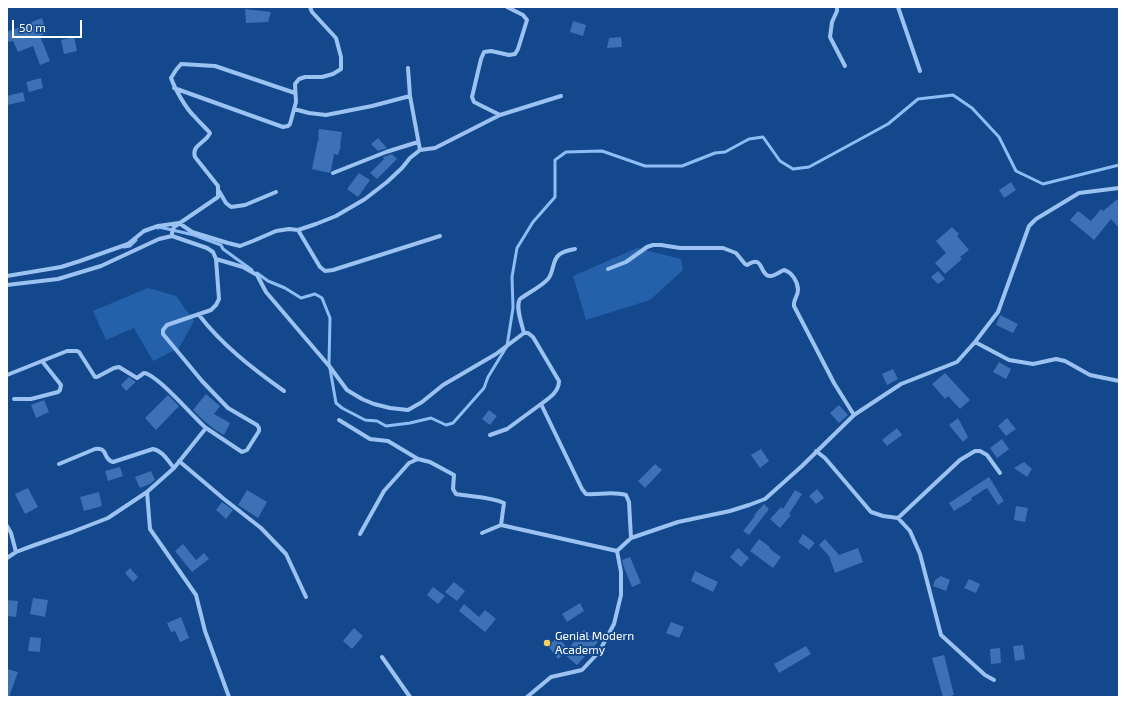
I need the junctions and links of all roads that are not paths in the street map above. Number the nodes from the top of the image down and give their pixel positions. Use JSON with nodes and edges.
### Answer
{"nodes":[{"id":1,"x":310,"y":7,"type":"edge"},
{"id":2,"x":507,"y":7,"type":"edge"},
{"id":3,"x":837,"y":7,"type":"edge"},
{"id":4,"x":898,"y":7,"type":"edge"},
{"id":5,"x":845,"y":66,"type":"dead end"},
{"id":6,"x":408,"y":68,"type":"dead end"},
{"id":7,"x":920,"y":71,"type":"dead end"},
{"id":8,"x":174,"y":88,"type":"junction"},
{"id":9,"x":296,"y":94,"type":"junction"},
{"id":10,"x":410,"y":96,"type":"junction"},
{"id":11,"x":561,"y":96,"type":"dead end"},
{"id":12,"x":294,"y":109,"type":"junction"},
{"id":13,"x":500,"y":115,"type":"junction"},
{"id":14,"x":418,"y":142,"type":"junction"},
{"id":15,"x":420,"y":150,"type":"junction"},
{"id":16,"x":333,"y":173,"type":"dead end"},
{"id":17,"x":1119,"y":188,"type":"edge"},
{"id":18,"x":218,"y":191,"type":"junction"},
{"id":19,"x":276,"y":192,"type":"dead end"},
{"id":20,"x":179,"y":223,"type":"junction"},
{"id":21,"x":298,"y":230,"type":"junction"},
{"id":22,"x":172,"y":234,"type":"junction"},
{"id":23,"x":440,"y":236,"type":"dead end"},
{"id":24,"x":575,"y":249,"type":"dead end"},
{"id":25,"x":216,"y":259,"type":"junction"},
{"id":26,"x":608,"y":269,"type":"dead end"},
{"id":27,"x":7,"y":276,"type":"edge"},
{"id":28,"x":7,"y":285,"type":"edge"},
{"id":29,"x":198,"y":315,"type":"junction"},
{"id":30,"x":524,"y":334,"type":"junction"},
{"id":31,"x":974,"y":342,"type":"junction"},
{"id":32,"x":42,"y":361,"type":"junction"},
{"id":33,"x":7,"y":375,"type":"edge"},
{"id":34,"x":1119,"y":381,"type":"edge"},
{"id":35,"x":284,"y":391,"type":"dead end"},
{"id":36,"x":14,"y":399,"type":"dead end"},
{"id":37,"x":541,"y":404,"type":"junction"},
{"id":38,"x":854,"y":415,"type":"junction"},
{"id":39,"x":339,"y":420,"type":"dead end"},
{"id":40,"x":206,"y":428,"type":"junction"},
{"id":41,"x":490,"y":435,"type":"dead end"},
{"id":42,"x":816,"y":451,"type":"junction"},
{"id":43,"x":418,"y":459,"type":"junction"},
{"id":44,"x":179,"y":462,"type":"junction"},
{"id":45,"x":59,"y":464,"type":"dead end"},
{"id":46,"x":174,"y":468,"type":"junction"},
{"id":47,"x":1000,"y":473,"type":"dead end"},
{"id":48,"x":147,"y":492,"type":"junction"},
{"id":49,"x":898,"y":518,"type":"junction"},
{"id":50,"x":501,"y":525,"type":"junction"},
{"id":51,"x":7,"y":526,"type":"edge"},
{"id":52,"x":482,"y":533,"type":"dead end"},
{"id":53,"x":360,"y":534,"type":"dead end"},
{"id":54,"x":631,"y":538,"type":"junction"},
{"id":55,"x":617,"y":551,"type":"junction"},
{"id":56,"x":16,"y":552,"type":"junction"},
{"id":57,"x":7,"y":558,"type":"edge"},
{"id":58,"x":306,"y":596,"type":"dead end"},
{"id":59,"x":382,"y":657,"type":"dead end"},
{"id":60,"x":994,"y":680,"type":"dead end"},
{"id":61,"x":229,"y":697,"type":"edge"},
{"id":62,"x":410,"y":697,"type":"edge"},
{"id":63,"x":527,"y":697,"type":"edge"}],
"edges":[{"from":1,"to":9,"type":"street"},
{"from":2,"to":13,"type":"street"},
{"from":3,"to":5,"type":"street"},
{"from":4,"to":7,"type":"street"},
{"from":6,"to":10,"type":"street"},
{"from":8,"to":9,"type":"street"},
{"from":8,"to":12,"type":"street"},
{"from":8,"to":18,"type":"street"},
{"from":9,"to":12,"type":"street"},
{"from":10,"to":12,"type":"street"},
{"from":10,"to":14,"type":"street"},
{"from":11,"to":13,"type":"street"},
{"from":13,"to":15,"type":"street"},
{"from":14,"to":15,"type":"street"},
{"from":14,"to":16,"type":"street"},
{"from":15,"to":21,"type":"street"},
{"from":17,"to":31,"type":"street"},
{"from":18,"to":19,"type":"street"},
{"from":18,"to":20,"type":"street"},
{"from":20,"to":21,"type":"street"},
{"from":20,"to":22,"type":"street"},
{"from":20,"to":27,"type":"street"},
{"from":21,"to":23,"type":"street"},
{"from":22,"to":25,"type":"street"},
{"from":22,"to":28,"type":"street"},
{"from":24,"to":30,"type":"street"},
{"from":25,"to":29,"type":"street"},
{"from":25,"to":30,"type":"street"},
{"from":26,"to":38,"type":"street"},
{"from":29,"to":35,"type":"street"},
{"from":29,"to":40,"type":"street"},
{"from":30,"to":37,"type":"street"},
{"from":31,"to":34,"type":"street"},
{"from":31,"to":38,"type":"street"},
{"from":32,"to":33,"type":"street"},
{"from":32,"to":36,"type":"street"},
{"from":32,"to":40,"type":"street"},
{"from":37,"to":41,"type":"street"},
{"from":37,"to":54,"type":"street"},
{"from":38,"to":42,"type":"street"},
{"from":39,"to":43,"type":"street"},
{"from":40,"to":44,"type":"street"},
{"from":42,"to":49,"type":"street"},
{"from":42,"to":54,"type":"street"},
{"from":43,"to":50,"type":"street"},
{"from":43,"to":53,"type":"street"},
{"from":44,"to":46,"type":"street"},
{"from":44,"to":58,"type":"street"},
{"from":45,"to":46,"type":"street"},
{"from":46,"to":48,"type":"street"},
{"from":47,"to":49,"type":"street"},
{"from":48,"to":56,"type":"street"},
{"from":48,"to":61,"type":"street"},
{"from":49,"to":60,"type":"street"},
{"from":50,"to":52,"type":"street"},
{"from":50,"to":55,"type":"street"},
{"from":51,"to":56,"type":"street"},
{"from":54,"to":55,"type":"street"},
{"from":55,"to":63,"type":"street"},
{"from":56,"to":57,"type":"street"},
{"from":59,"to":62,"type":"street"}]}
